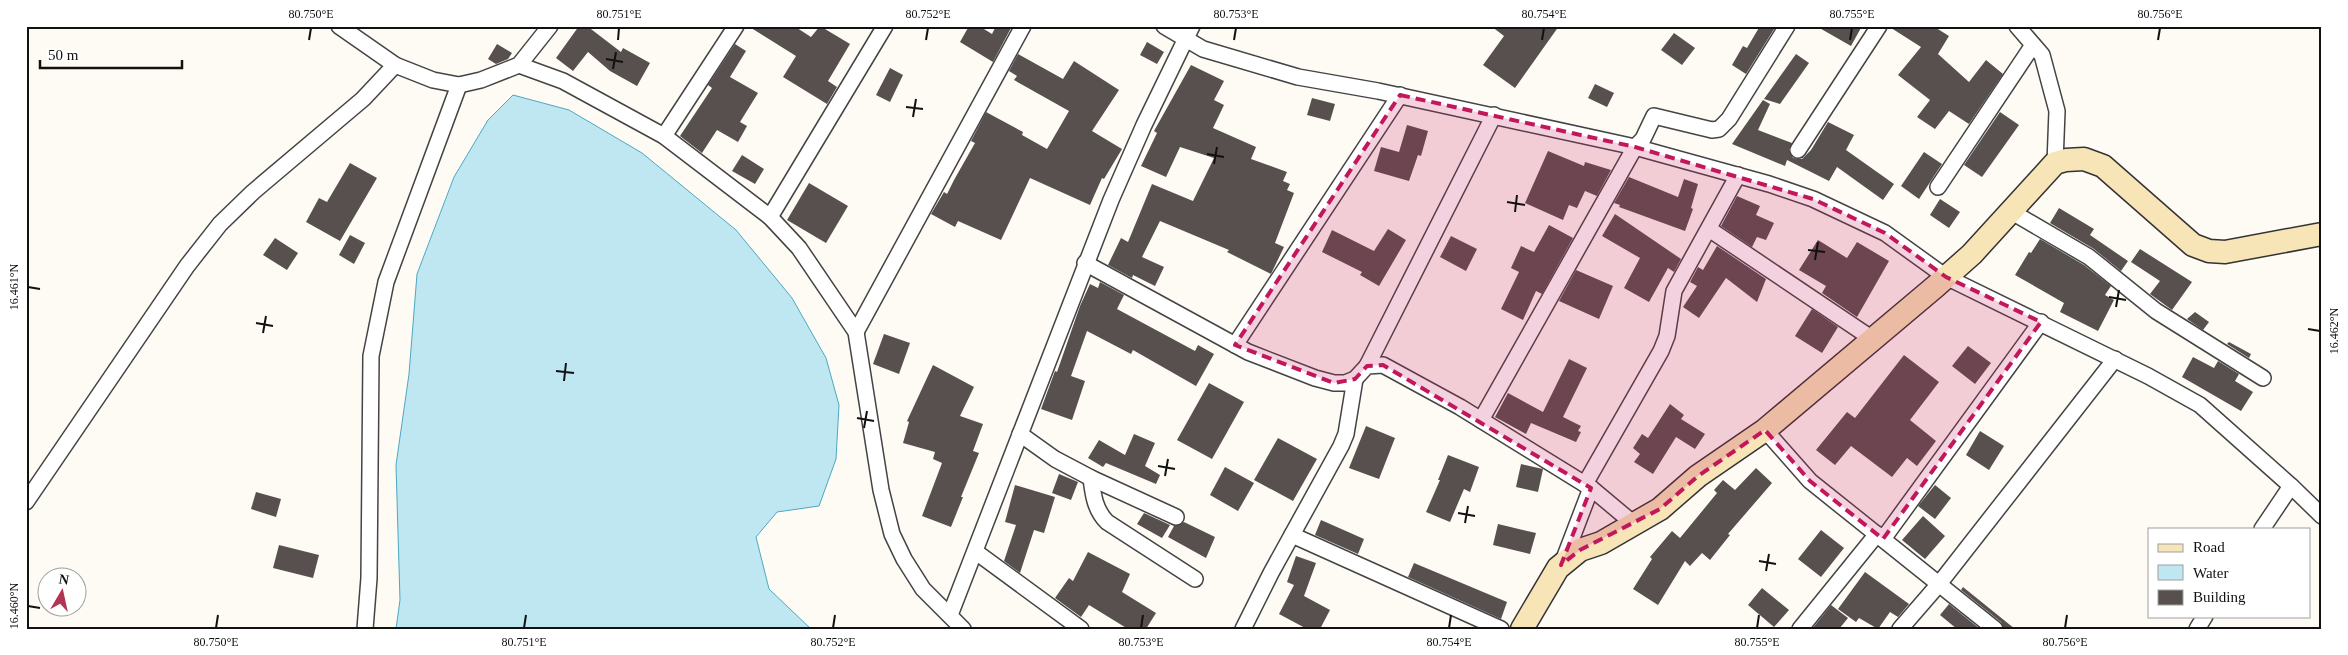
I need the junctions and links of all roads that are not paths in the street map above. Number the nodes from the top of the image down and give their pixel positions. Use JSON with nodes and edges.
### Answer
{"nodes":[{"id":1,"x":339,"y":26,"type":"edge"},
{"id":2,"x":550,"y":26,"type":"edge"},
{"id":3,"x":736,"y":26,"type":"edge"},
{"id":4,"x":885,"y":26,"type":"edge"},
{"id":5,"x":1023,"y":26,"type":"edge"},
{"id":6,"x":1164,"y":26,"type":"edge"},
{"id":7,"x":1192,"y":26,"type":"edge"},
{"id":8,"x":1787,"y":26,"type":"edge"},
{"id":9,"x":1878,"y":26,"type":"edge"},
{"id":10,"x":2017,"y":26,"type":"edge"},
{"id":11,"x":1186,"y":40,"type":"junction"},
{"id":12,"x":2033,"y":45,"type":"junction"},
{"id":13,"x":395,"y":65,"type":"junction"},
{"id":14,"x":519,"y":65,"type":"junction"},
{"id":15,"x":459,"y":85,"type":"junction"},
{"id":16,"x":1400,"y":96,"type":"junction"},
{"id":17,"x":1494,"y":115,"type":"junction"},
{"id":18,"x":664,"y":136,"type":"junction"},
{"id":19,"x":1639,"y":143,"type":"junction"},
{"id":20,"x":1798,"y":150,"type":"dead end"},
{"id":21,"x":2055,"y":163,"type":"junction"},
{"id":22,"x":1738,"y":175,"type":"junction"},
{"id":23,"x":1938,"y":187,"type":"dead end"},
{"id":24,"x":2012,"y":212,"type":"junction"},
{"id":25,"x":770,"y":217,"type":"junction"},
{"id":26,"x":1710,"y":230,"type":"junction"},
{"id":27,"x":2322,"y":234,"type":"edge"},
{"id":28,"x":1085,"y":263,"type":"junction"},
{"id":29,"x":1946,"y":276,"type":"junction"},
{"id":30,"x":2041,"y":322,"type":"junction"},
{"id":31,"x":856,"y":332,"type":"junction"},
{"id":32,"x":1874,"y":340,"type":"junction"},
{"id":33,"x":1235,"y":345,"type":"junction"},
{"id":34,"x":2115,"y":359,"type":"junction"},
{"id":35,"x":1367,"y":366,"type":"junction"},
{"id":36,"x":2262,"y":378,"type":"dead end"},
{"id":37,"x":1355,"y":379,"type":"junction"},
{"id":38,"x":1481,"y":420,"type":"junction"},
{"id":39,"x":1764,"y":430,"type":"junction"},
{"id":40,"x":1020,"y":434,"type":"junction"},
{"id":41,"x":1090,"y":478,"type":"junction"},
{"id":42,"x":1588,"y":486,"type":"junction"},
{"id":43,"x":2291,"y":486,"type":"junction"},
{"id":44,"x":26,"y":502,"type":"edge"},
{"id":45,"x":2322,"y":516,"type":"edge"},
{"id":46,"x":1176,"y":517,"type":"dead end"},
{"id":47,"x":1634,"y":524,"type":"junction"},
{"id":48,"x":2263,"y":528,"type":"edge"},
{"id":49,"x":1292,"y":535,"type":"junction"},
{"id":50,"x":1880,"y":537,"type":"junction"},
{"id":51,"x":976,"y":552,"type":"junction"},
{"id":52,"x":1561,"y":565,"type":"junction"},
{"id":53,"x":1195,"y":579,"type":"dead end"},
{"id":54,"x":1939,"y":584,"type":"junction"},
{"id":55,"x":950,"y":615,"type":"junction"},
{"id":56,"x":2204,"y":618,"type":"edge"},
{"id":57,"x":365,"y":629,"type":"edge"},
{"id":58,"x":963,"y":629,"type":"edge"},
{"id":59,"x":1081,"y":629,"type":"edge"},
{"id":60,"x":1243,"y":629,"type":"edge"},
{"id":61,"x":1501,"y":629,"type":"edge"},
{"id":62,"x":1522,"y":629,"type":"edge"},
{"id":63,"x":1800,"y":629,"type":"edge"},
{"id":64,"x":1900,"y":629,"type":"edge"},
{"id":65,"x":1995,"y":629,"type":"edge"},
{"id":66,"x":2197,"y":629,"type":"edge"}],
"edges":[{"from":1,"to":13,"type":"street"},
{"from":2,"to":14,"type":"street"},
{"from":3,"to":18,"type":"street"},
{"from":4,"to":25,"type":"street"},
{"from":5,"to":31,"type":"street"},
{"from":6,"to":11,"type":"street"},
{"from":7,"to":11,"type":"street"},
{"from":8,"to":19,"type":"street"},
{"from":9,"to":20,"type":"street"},
{"from":10,"to":12,"type":"street"},
{"from":11,"to":16,"type":"street"},
{"from":11,"to":28,"type":"street"},
{"from":12,"to":21,"type":"street"},
{"from":12,"to":23,"type":"street"},
{"from":13,"to":15,"type":"street"},
{"from":13,"to":44,"type":"street"},
{"from":14,"to":15,"type":"street"},
{"from":14,"to":18,"type":"street"},
{"from":15,"to":57,"type":"street"},
{"from":16,"to":17,"type":"street"},
{"from":16,"to":33,"type":"street"},
{"from":17,"to":19,"type":"street"},
{"from":17,"to":35,"type":"street"},
{"from":18,"to":25,"type":"street"},
{"from":19,"to":22,"type":"street"},
{"from":19,"to":38,"type":"street"},
{"from":21,"to":24,"type":"main road"},
{"from":21,"to":27,"type":"main road"},
{"from":22,"to":26,"type":"street"},
{"from":22,"to":29,"type":"street"},
{"from":24,"to":29,"type":"main road"},
{"from":24,"to":36,"type":"street"},
{"from":25,"to":31,"type":"street"},
{"from":26,"to":32,"type":"street"},
{"from":26,"to":42,"type":"street"},
{"from":28,"to":33,"type":"street"},
{"from":28,"to":40,"type":"street"},
{"from":29,"to":30,"type":"street"},
{"from":29,"to":32,"type":"main road"},
{"from":30,"to":34,"type":"street"},
{"from":30,"to":50,"type":"street"},
{"from":31,"to":55,"type":"street"},
{"from":32,"to":39,"type":"main road"},
{"from":33,"to":37,"type":"street"},
{"from":34,"to":43,"type":"street"},
{"from":34,"to":54,"type":"street"},
{"from":35,"to":37,"type":"street"},
{"from":35,"to":38,"type":"street"},
{"from":37,"to":49,"type":"street"},
{"from":38,"to":42,"type":"street"},
{"from":39,"to":47,"type":"main road"},
{"from":39,"to":50,"type":"street"},
{"from":40,"to":41,"type":"street"},
{"from":40,"to":51,"type":"street"},
{"from":41,"to":46,"type":"street"},
{"from":41,"to":53,"type":"street"},
{"from":42,"to":47,"type":"street"},
{"from":42,"to":52,"type":"street"},
{"from":43,"to":45,"type":"street"},
{"from":43,"to":48,"type":"street"},
{"from":47,"to":52,"type":"main road"},
{"from":49,"to":60,"type":"street"},
{"from":49,"to":61,"type":"street"},
{"from":50,"to":54,"type":"street"},
{"from":50,"to":63,"type":"street"},
{"from":51,"to":55,"type":"street"},
{"from":51,"to":59,"type":"street"},
{"from":52,"to":62,"type":"main road"},
{"from":54,"to":64,"type":"street"},
{"from":54,"to":65,"type":"street"},
{"from":55,"to":58,"type":"street"},
{"from":56,"to":66,"type":"street"}]}
